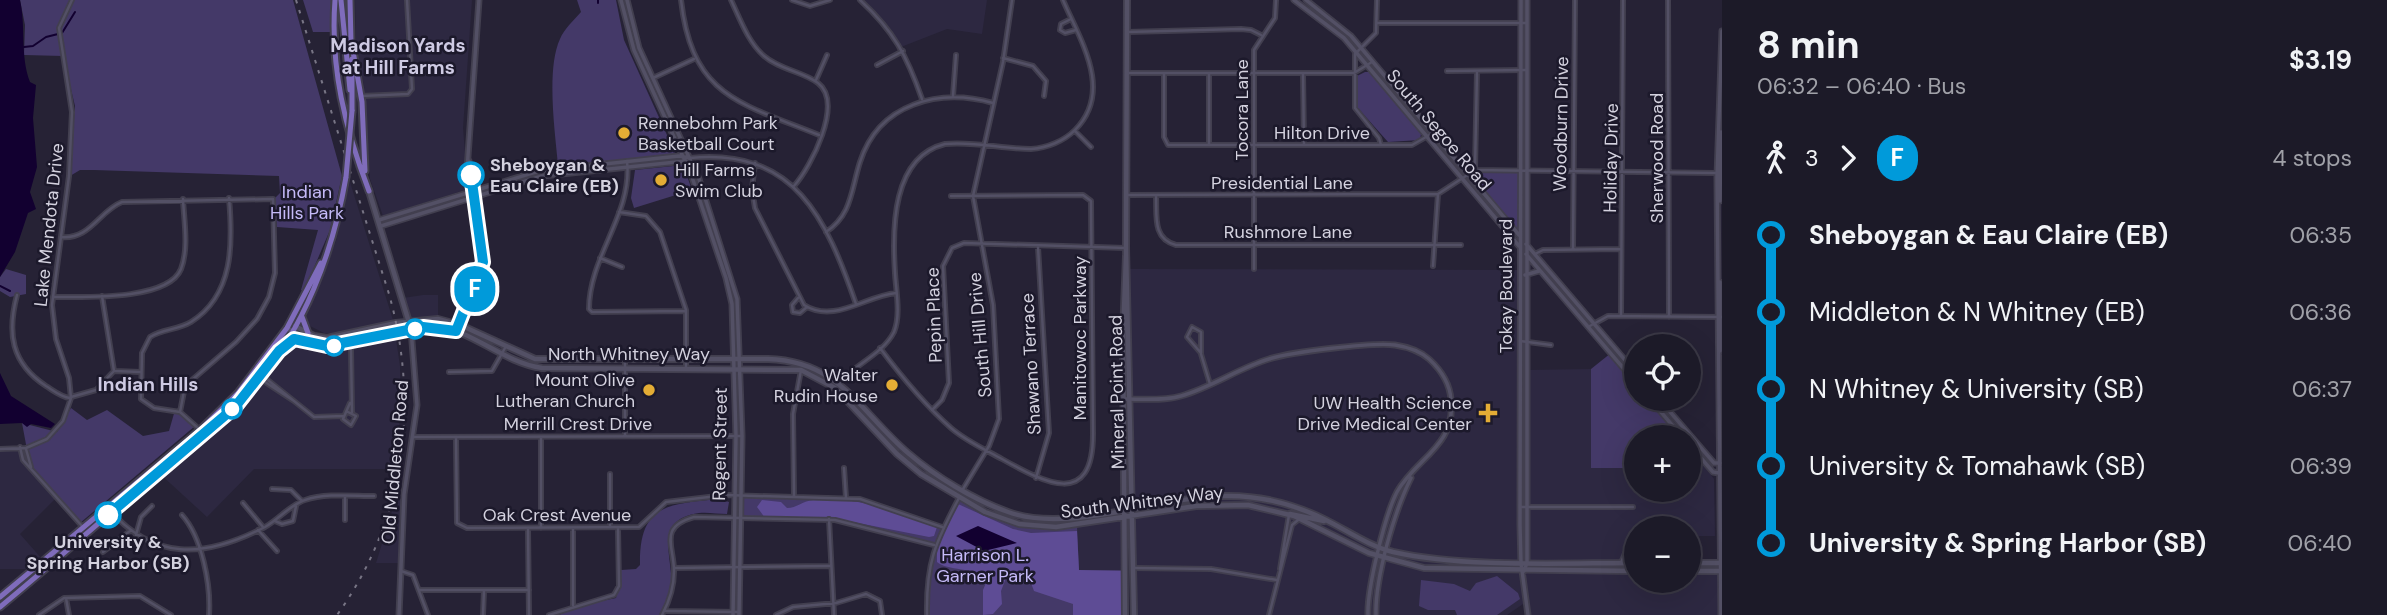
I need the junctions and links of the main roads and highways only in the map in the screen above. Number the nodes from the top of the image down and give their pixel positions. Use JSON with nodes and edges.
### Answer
{"nodes":[{"id":1,"x":335,"y":0,"type":"edge"},
{"id":2,"x":350,"y":0,"type":"edge"},
{"id":3,"x":1128,"y":0,"type":"edge"},
{"id":4,"x":342,"y":2,"type":"edge"},
{"id":5,"x":351,"y":40,"type":"junction"},
{"id":6,"x":351,"y":96,"type":"junction"},
{"id":7,"x":369,"y":191,"type":"junction"},
{"id":8,"x":1127,"y":250,"type":"junction"},
{"id":9,"x":324,"y":258,"type":"junction"},
{"id":10,"x":303,"y":313,"type":"junction"},
{"id":11,"x":410,"y":321,"type":"junction"},
{"id":12,"x":291,"y":327,"type":"junction"},
{"id":13,"x":411,"y":329,"type":"junction"},
{"id":14,"x":307,"y":337,"type":"junction"},
{"id":15,"x":277,"y":344,"type":"junction"},
{"id":16,"x":279,"y":351,"type":"junction"},
{"id":17,"x":738,"y":360,"type":"joint"},
{"id":18,"x":738,"y":368,"type":"joint"},
{"id":19,"x":261,"y":377,"type":"junction"},
{"id":20,"x":238,"y":393,"type":"junction"},
{"id":21,"x":227,"y":404,"type":"junction"},
{"id":22,"x":217,"y":424,"type":"junction"},
{"id":23,"x":202,"y":433,"type":"junction"},
{"id":24,"x":188,"y":440,"type":"junction"},
{"id":25,"x":173,"y":461,"type":"junction"},
{"id":26,"x":1133,"y":507,"type":"junction"},
{"id":27,"x":1125,"y":509,"type":"junction"},
{"id":28,"x":109,"y":510,"type":"junction"},
{"id":29,"x":1289,"y":514,"type":"junction"},
{"id":30,"x":1133,"y":516,"type":"junction"},
{"id":31,"x":1125,"y":517,"type":"junction"},
{"id":32,"x":1329,"y":522,"type":"junction"},
{"id":33,"x":85,"y":529,"type":"junction"},
{"id":34,"x":1624,"y":558,"type":"edge"},
{"id":35,"x":1622,"y":563,"type":"joint"},
{"id":36,"x":1701,"y":563,"type":"edge"},
{"id":37,"x":1720,"y":563,"type":"edge"},
{"id":38,"x":1624,"y":570,"type":"edge"},
{"id":39,"x":1701,"y":571,"type":"edge"},
{"id":40,"x":1720,"y":571,"type":"edge"},
{"id":41,"x":14,"y":585,"type":"junction"},
{"id":42,"x":0,"y":597,"type":"edge"},
{"id":43,"x":0,"y":606,"type":"edge"},
{"id":44,"x":1125,"y":615,"type":"edge"},
{"id":45,"x":1134,"y":615,"type":"edge"}],
"edges":[{"from":1,"to":7,"type":"main road"},
{"from":2,"to":5,"type":"main road"},
{"from":3,"to":8,"type":"main road","name":"Mineral Point Road"},
{"from":4,"to":6,"type":"main road"},
{"from":5,"to":6,"type":"main road"},
{"from":5,"to":7,"type":"main road"},
{"from":6,"to":9,"type":"main road","bridge":true},
{"from":7,"to":11,"type":"main road","name":"Old Middleton Road"},
{"from":8,"to":26,"type":"main road","name":"Mineral Point Road"},
{"from":8,"to":27,"type":"main road","name":"Mineral Point Road"},
{"from":9,"to":10,"type":"main road"},
{"from":9,"to":12,"type":"main road"},
{"from":10,"to":12,"type":"main road"},
{"from":10,"to":14,"type":"main road"},
{"from":11,"to":13,"type":"main road","name":"Old Middleton Road"},
{"from":11,"to":14,"type":"main road","name":"North Whitney Way"},
{"from":11,"to":17,"type":"main road","name":"North Whitney Way"},
{"from":12,"to":14,"type":"main road","name":"North Whitney Way"},
{"from":12,"to":15,"type":"main road"},
{"from":12,"to":16,"type":"main road"},
{"from":13,"to":14,"type":"main road","name":"North Whitney Way"},
{"from":13,"to":18,"type":"main road","name":"North Whitney Way"},
{"from":14,"to":16,"type":"main road"},
{"from":15,"to":19,"type":"main road"},
{"from":15,"to":20,"type":"main road"},
{"from":16,"to":19,"type":"main road"},
{"from":17,"to":27,"type":"main road","name":"South Whitney Way"},
{"from":18,"to":31,"type":"main road","name":"South Whitney Way"},
{"from":19,"to":20,"type":"main road"},
{"from":19,"to":22,"type":"main road"},
{"from":20,"to":21,"type":"main road"},
{"from":21,"to":22,"type":"main road"},
{"from":21,"to":23,"type":"main road"},
{"from":22,"to":23,"type":"main road"},
{"from":23,"to":24,"type":"main road"},
{"from":23,"to":25,"type":"main road"},
{"from":24,"to":25,"type":"main road"},
{"from":24,"to":28,"type":"main road"},
{"from":25,"to":28,"type":"main road"},
{"from":26,"to":27,"type":"main road","name":"South Whitney Way"},
{"from":26,"to":30,"type":"main road","name":"Mineral Point Road"},
{"from":26,"to":32,"type":"main road","name":"South Whitney Way"},
{"from":27,"to":31,"type":"main road","name":"Mineral Point Road"},
{"from":28,"to":33,"type":"main road"},
{"from":29,"to":30,"type":"main road","name":"South Whitney Way"},
{"from":29,"to":32,"type":"main road"},
{"from":29,"to":38,"type":"main road","name":"South Whitney Way"},
{"from":30,"to":31,"type":"main road","name":"South Whitney Way"},
{"from":30,"to":45,"type":"main road","name":"Mineral Point Road"},
{"from":31,"to":44,"type":"main road","name":"Mineral Point Road"},
{"from":32,"to":35,"type":"main road","name":"South Whitney Way"},
{"from":33,"to":41,"type":"main road"},
{"from":33,"to":43,"type":"main road"},
{"from":34,"to":35,"type":"main road"},
{"from":36,"to":37,"type":"main road"},
{"from":39,"to":40,"type":"main road"},
{"from":41,"to":42,"type":"main road"},
{"from":41,"to":43,"type":"main road"}]}
